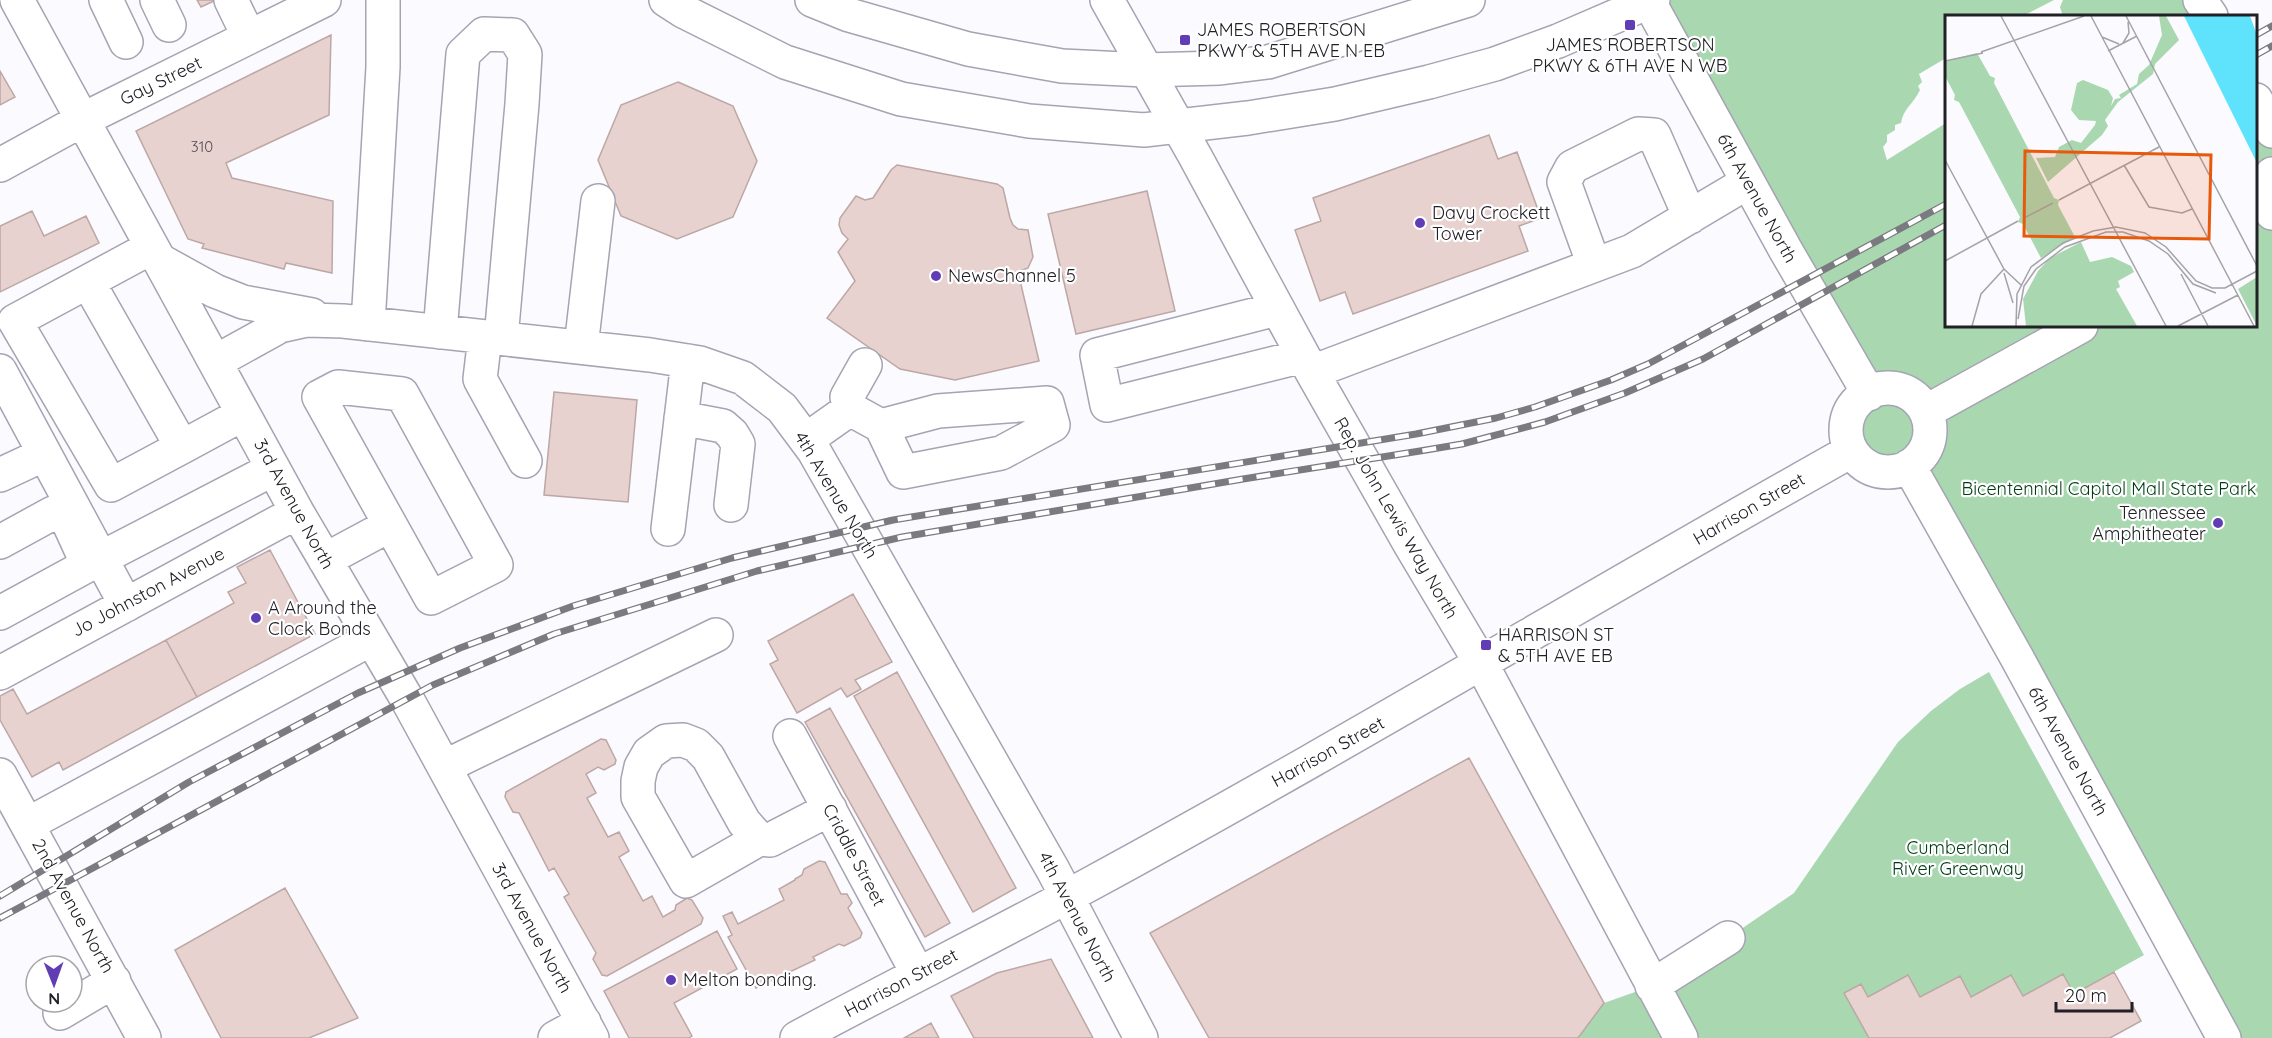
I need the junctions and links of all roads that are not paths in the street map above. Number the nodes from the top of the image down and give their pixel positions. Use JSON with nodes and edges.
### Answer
{"nodes":[{"id":1,"x":17,"y":0,"type":"edge"},
{"id":2,"x":106,"y":0,"type":"edge"},
{"id":3,"x":231,"y":0,"type":"edge"},
{"id":4,"x":324,"y":0,"type":"edge"},
{"id":5,"x":383,"y":0,"type":"edge"},
{"id":6,"x":666,"y":0,"type":"edge"},
{"id":7,"x":812,"y":0,"type":"edge"},
{"id":8,"x":1107,"y":0,"type":"edge"},
{"id":9,"x":1468,"y":0,"type":"edge"},
{"id":10,"x":2200,"y":0,"type":"edge"},
{"id":11,"x":1650,"y":1,"type":"edge"},
{"id":12,"x":2210,"y":15,"type":"edge"},
{"id":13,"x":249,"y":37,"type":"junction"},
{"id":14,"x":126,"y":42,"type":"dead end"},
{"id":15,"x":1145,"y":70,"type":"junction"},
{"id":16,"x":2257,"y":102,"type":"edge"},
{"id":17,"x":82,"y":120,"type":"junction"},
{"id":18,"x":1177,"y":126,"type":"junction"},
{"id":19,"x":2272,"y":131,"type":"edge"},
{"id":20,"x":0,"y":165,"type":"edge"},
{"id":21,"x":2272,"y":174,"type":"edge"},
{"id":22,"x":1748,"y":182,"type":"junction"},
{"id":23,"x":598,"y":201,"type":"dead end"},
{"id":24,"x":2272,"y":213,"type":"edge"},
{"id":25,"x":1690,"y":217,"type":"junction"},
{"id":26,"x":2272,"y":219,"type":"edge"},
{"id":27,"x":2257,"y":227,"type":"edge"},
{"id":28,"x":156,"y":254,"type":"junction"},
{"id":29,"x":1594,"y":265,"type":"junction"},
{"id":30,"x":88,"y":282,"type":"junction"},
{"id":31,"x":1277,"y":309,"type":"junction"},
{"id":32,"x":356,"y":322,"type":"junction"},
{"id":33,"x":2078,"y":327,"type":"edge"},
{"id":34,"x":440,"y":332,"type":"junction"},
{"id":35,"x":493,"y":338,"type":"junction"},
{"id":36,"x":581,"y":347,"type":"junction"},
{"id":37,"x":688,"y":361,"type":"junction"},
{"id":38,"x":215,"y":362,"type":"junction"},
{"id":39,"x":865,"y":364,"type":"dead end"},
{"id":40,"x":1307,"y":364,"type":"junction"},
{"id":41,"x":0,"y":371,"type":"edge"},
{"id":42,"x":1869,"y":394,"type":"junction"},
{"id":43,"x":850,"y":409,"type":"junction"},
{"id":44,"x":1927,"y":411,"type":"junction"},
{"id":45,"x":243,"y":414,"type":"junction"},
{"id":46,"x":681,"y":418,"type":"junction"},
{"id":47,"x":881,"y":426,"type":"dead end"},
{"id":48,"x":806,"y":440,"type":"junction"},
{"id":49,"x":182,"y":447,"type":"junction"},
{"id":50,"x":1851,"y":450,"type":"junction"},
{"id":51,"x":32,"y":460,"type":"dead end"},
{"id":52,"x":525,"y":461,"type":"dead end"},
{"id":53,"x":1909,"y":466,"type":"junction"},
{"id":54,"x":273,"y":469,"type":"junction"},
{"id":55,"x":0,"y":475,"type":"edge"},
{"id":56,"x":731,"y":505,"type":"dead end"},
{"id":57,"x":297,"y":512,"type":"junction"},
{"id":58,"x":390,"y":525,"type":"junction"},
{"id":59,"x":668,"y":529,"type":"dead end"},
{"id":60,"x":2,"y":537,"type":"edge"},
{"id":61,"x":324,"y":560,"type":"junction"},
{"id":62,"x":95,"y":561,"type":"junction"},
{"id":63,"x":126,"y":605,"type":"junction"},
{"id":64,"x":0,"y":613,"type":"edge"},
{"id":65,"x":716,"y":635,"type":"dead end"},
{"id":66,"x":371,"y":639,"type":"junction"},
{"id":67,"x":1482,"y":665,"type":"junction"},
{"id":68,"x":0,"y":673,"type":"edge"},
{"id":69,"x":790,"y":736,"type":"dead end"},
{"id":70,"x":444,"y":767,"type":"junction"},
{"id":71,"x":0,"y":775,"type":"edge"},
{"id":72,"x":830,"y":809,"type":"junction"},
{"id":73,"x":27,"y":824,"type":"junction"},
{"id":74,"x":759,"y":838,"type":"dead end"},
{"id":75,"x":1066,"y":897,"type":"junction"},
{"id":76,"x":1728,"y":938,"type":"dead end"},
{"id":77,"x":918,"y":974,"type":"junction"},
{"id":78,"x":114,"y":981,"type":"junction"},
{"id":79,"x":1652,"y":986,"type":"junction"},
{"id":80,"x":84,"y":999,"type":"edge"},
{"id":81,"x":834,"y":1029,"type":"edge"},
{"id":82,"x":588,"y":1030,"type":"edge"},
{"id":83,"x":144,"y":1038,"type":"edge"},
{"id":84,"x":555,"y":1038,"type":"edge"},
{"id":85,"x":797,"y":1038,"type":"edge"},
{"id":86,"x":1141,"y":1038,"type":"edge"},
{"id":87,"x":1681,"y":1038,"type":"edge"},
{"id":88,"x":2224,"y":1038,"type":"edge"}],
"edges":[{"from":1,"to":17,"type":"street","name":"3rd Avenue North"},
{"from":2,"to":14,"type":"street"},
{"from":3,"to":13,"type":"street"},
{"from":4,"to":13,"type":"street","name":"Gay Street"},
{"from":5,"to":32,"type":"street"},
{"from":6,"to":18,"type":"street"},
{"from":7,"to":15,"type":"street"},
{"from":8,"to":15,"type":"street","name":"Rep. John Lewis Way North"},
{"from":9,"to":15,"type":"street"},
{"from":10,"to":12,"type":"street"},
{"from":11,"to":18,"type":"street"},
{"from":11,"to":22,"type":"street","name":"6th Avenue North"},
{"from":13,"to":17,"type":"street","name":"Gay Street"},
{"from":15,"to":18,"type":"street","name":"Rep. John Lewis Way North"},
{"from":16,"to":19,"type":"street"},
{"from":17,"to":20,"type":"street","name":"Gay Street"},
{"from":17,"to":28,"type":"street","name":"3rd Avenue North"},
{"from":18,"to":31,"type":"street","name":"Rep. John Lewis Way North"},
{"from":21,"to":24,"type":"street"},
{"from":22,"to":25,"type":"street"},
{"from":22,"to":42,"type":"street","name":"6th Avenue North"},
{"from":23,"to":36,"type":"street"},
{"from":25,"to":29,"type":"street"},
{"from":25,"to":29,"type":"street"},
{"from":26,"to":27,"type":"street"},
{"from":28,"to":30,"type":"street"},
{"from":28,"to":32,"type":"street"},
{"from":28,"to":38,"type":"street","name":"3rd Avenue North"},
{"from":29,"to":40,"type":"street"},
{"from":30,"to":49,"type":"street"},
{"from":30,"to":49,"type":"street"},
{"from":31,"to":40,"type":"street","name":"Rep. John Lewis Way North"},
{"from":31,"to":40,"type":"street"},
{"from":32,"to":34,"type":"street","name":"4th Avenue North"},
{"from":32,"to":38,"type":"street","name":"4th Avenue North"},
{"from":33,"to":44,"type":"street"},
{"from":34,"to":35,"type":"street","name":"4th Avenue North"},
{"from":34,"to":35,"type":"street"},
{"from":35,"to":36,"type":"street","name":"4th Avenue North"},
{"from":35,"to":52,"type":"street"},
{"from":36,"to":37,"type":"street","name":"4th Avenue North"},
{"from":37,"to":46,"type":"street"},
{"from":37,"to":48,"type":"street","name":"4th Avenue North"},
{"from":38,"to":45,"type":"street","name":"3rd Avenue North"},
{"from":39,"to":43,"type":"street"},
{"from":40,"to":67,"type":"street","name":"Rep. John Lewis Way North"},
{"from":41,"to":62,"type":"street"},
{"from":42,"to":44,"type":"street"},
{"from":42,"to":50,"type":"street"},
{"from":43,"to":47,"type":"street"},
{"from":43,"to":48,"type":"street"},
{"from":44,"to":53,"type":"street"},
{"from":45,"to":49,"type":"street"},
{"from":45,"to":54,"type":"street","name":"3rd Avenue North"},
{"from":46,"to":56,"type":"street"},
{"from":46,"to":59,"type":"street"},
{"from":48,"to":75,"type":"street","name":"4th Avenue North"},
{"from":50,"to":53,"type":"street"},
{"from":50,"to":67,"type":"street","name":"Harrison Street"},
{"from":51,"to":55,"type":"street"},
{"from":53,"to":88,"type":"street","name":"6th Avenue North"},
{"from":54,"to":57,"type":"street","name":"3rd Avenue North"},
{"from":54,"to":62,"type":"street"},
{"from":57,"to":61,"type":"street","name":"3rd Avenue North"},
{"from":57,"to":63,"type":"street","name":"Jo Johnston Avenue"},
{"from":58,"to":58,"type":"street"},
{"from":58,"to":61,"type":"street"},
{"from":60,"to":62,"type":"street"},
{"from":61,"to":66,"type":"street","name":"3rd Avenue North"},
{"from":62,"to":63,"type":"street"},
{"from":62,"to":64,"type":"street"},
{"from":63,"to":68,"type":"street","name":"Jo Johnston Avenue"},
{"from":65,"to":70,"type":"street"},
{"from":66,"to":70,"type":"street","name":"3rd Avenue North"},
{"from":66,"to":73,"type":"street"},
{"from":67,"to":75,"type":"street","name":"Harrison Street"},
{"from":67,"to":79,"type":"street","name":"Rep. John Lewis Way North"},
{"from":69,"to":72,"type":"street","name":"Criddle Street"},
{"from":70,"to":82,"type":"street","name":"3rd Avenue North"},
{"from":71,"to":73,"type":"street","name":"2nd Avenue North"},
{"from":72,"to":74,"type":"street"},
{"from":72,"to":77,"type":"street","name":"Criddle Street"},
{"from":73,"to":78,"type":"street","name":"2nd Avenue North"},
{"from":75,"to":77,"type":"street","name":"Harrison Street"},
{"from":75,"to":86,"type":"street","name":"4th Avenue North"},
{"from":76,"to":79,"type":"street"},
{"from":77,"to":81,"type":"street","name":"Harrison Street"},
{"from":78,"to":80,"type":"street"},
{"from":78,"to":83,"type":"street","name":"2nd Avenue North"},
{"from":79,"to":87,"type":"street","name":"Rep. John Lewis Way North"},
{"from":81,"to":85,"type":"street","name":"Harrison Street"},
{"from":82,"to":84,"type":"street"}]}
